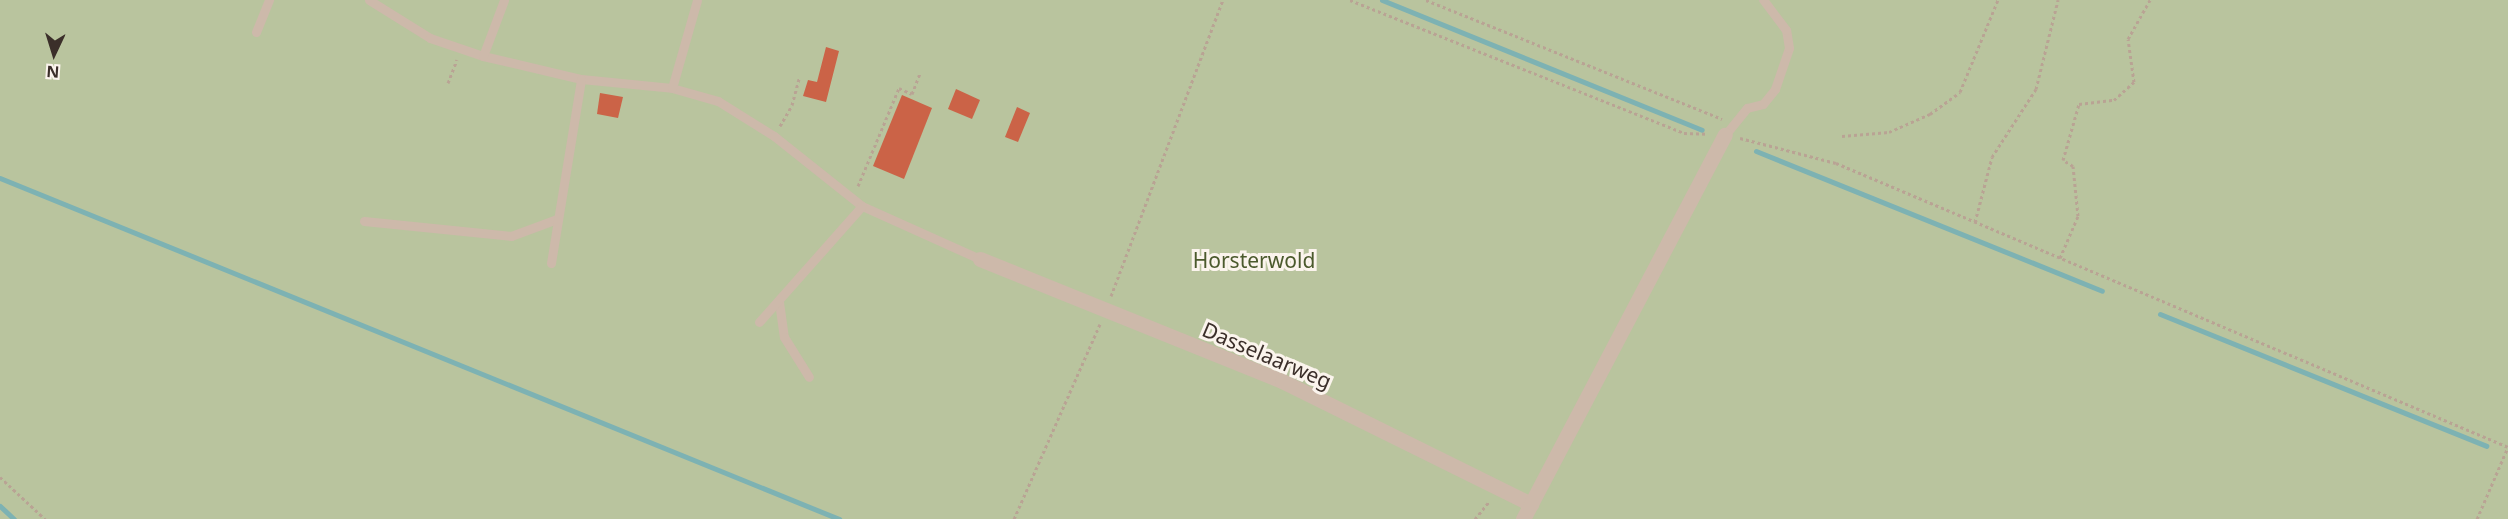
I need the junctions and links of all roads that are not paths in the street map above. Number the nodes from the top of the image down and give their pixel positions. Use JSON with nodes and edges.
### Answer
{"nodes":[{"id":1,"x":269,"y":0,"type":"edge"},
{"id":2,"x":369,"y":0,"type":"edge"},
{"id":3,"x":504,"y":0,"type":"edge"},
{"id":4,"x":698,"y":0,"type":"edge"},
{"id":5,"x":1763,"y":0,"type":"edge"},
{"id":6,"x":256,"y":32,"type":"dead end"},
{"id":7,"x":483,"y":56,"type":"junction"},
{"id":8,"x":581,"y":79,"type":"junction"},
{"id":9,"x":672,"y":88,"type":"junction"},
{"id":10,"x":1729,"y":128,"type":"joint"},
{"id":11,"x":862,"y":206,"type":"junction"},
{"id":12,"x":557,"y":219,"type":"junction"},
{"id":13,"x":364,"y":221,"type":"dead end"},
{"id":14,"x":980,"y":259,"type":"joint"},
{"id":15,"x":551,"y":263,"type":"dead end"},
{"id":16,"x":779,"y":302,"type":"junction"},
{"id":17,"x":759,"y":322,"type":"dead end"},
{"id":18,"x":809,"y":377,"type":"dead end"},
{"id":19,"x":1531,"y":504,"type":"junction"},
{"id":20,"x":1523,"y":519,"type":"edge"}],
"edges":[{"from":1,"to":6,"type":"lane"},
{"from":2,"to":7,"type":"lane"},
{"from":3,"to":7,"type":"lane"},
{"from":4,"to":9,"type":"lane"},
{"from":5,"to":10,"type":"lane"},
{"from":7,"to":8,"type":"lane"},
{"from":8,"to":9,"type":"lane"},
{"from":8,"to":12,"type":"lane"},
{"from":9,"to":11,"type":"lane"},
{"from":10,"to":19,"type":"street"},
{"from":11,"to":14,"type":"lane"},
{"from":11,"to":16,"type":"lane"},
{"from":12,"to":13,"type":"lane"},
{"from":12,"to":15,"type":"lane"},
{"from":14,"to":19,"type":"street","name":"Dasselaarweg"},
{"from":16,"to":17,"type":"lane"},
{"from":16,"to":18,"type":"lane"},
{"from":19,"to":20,"type":"street"}]}
